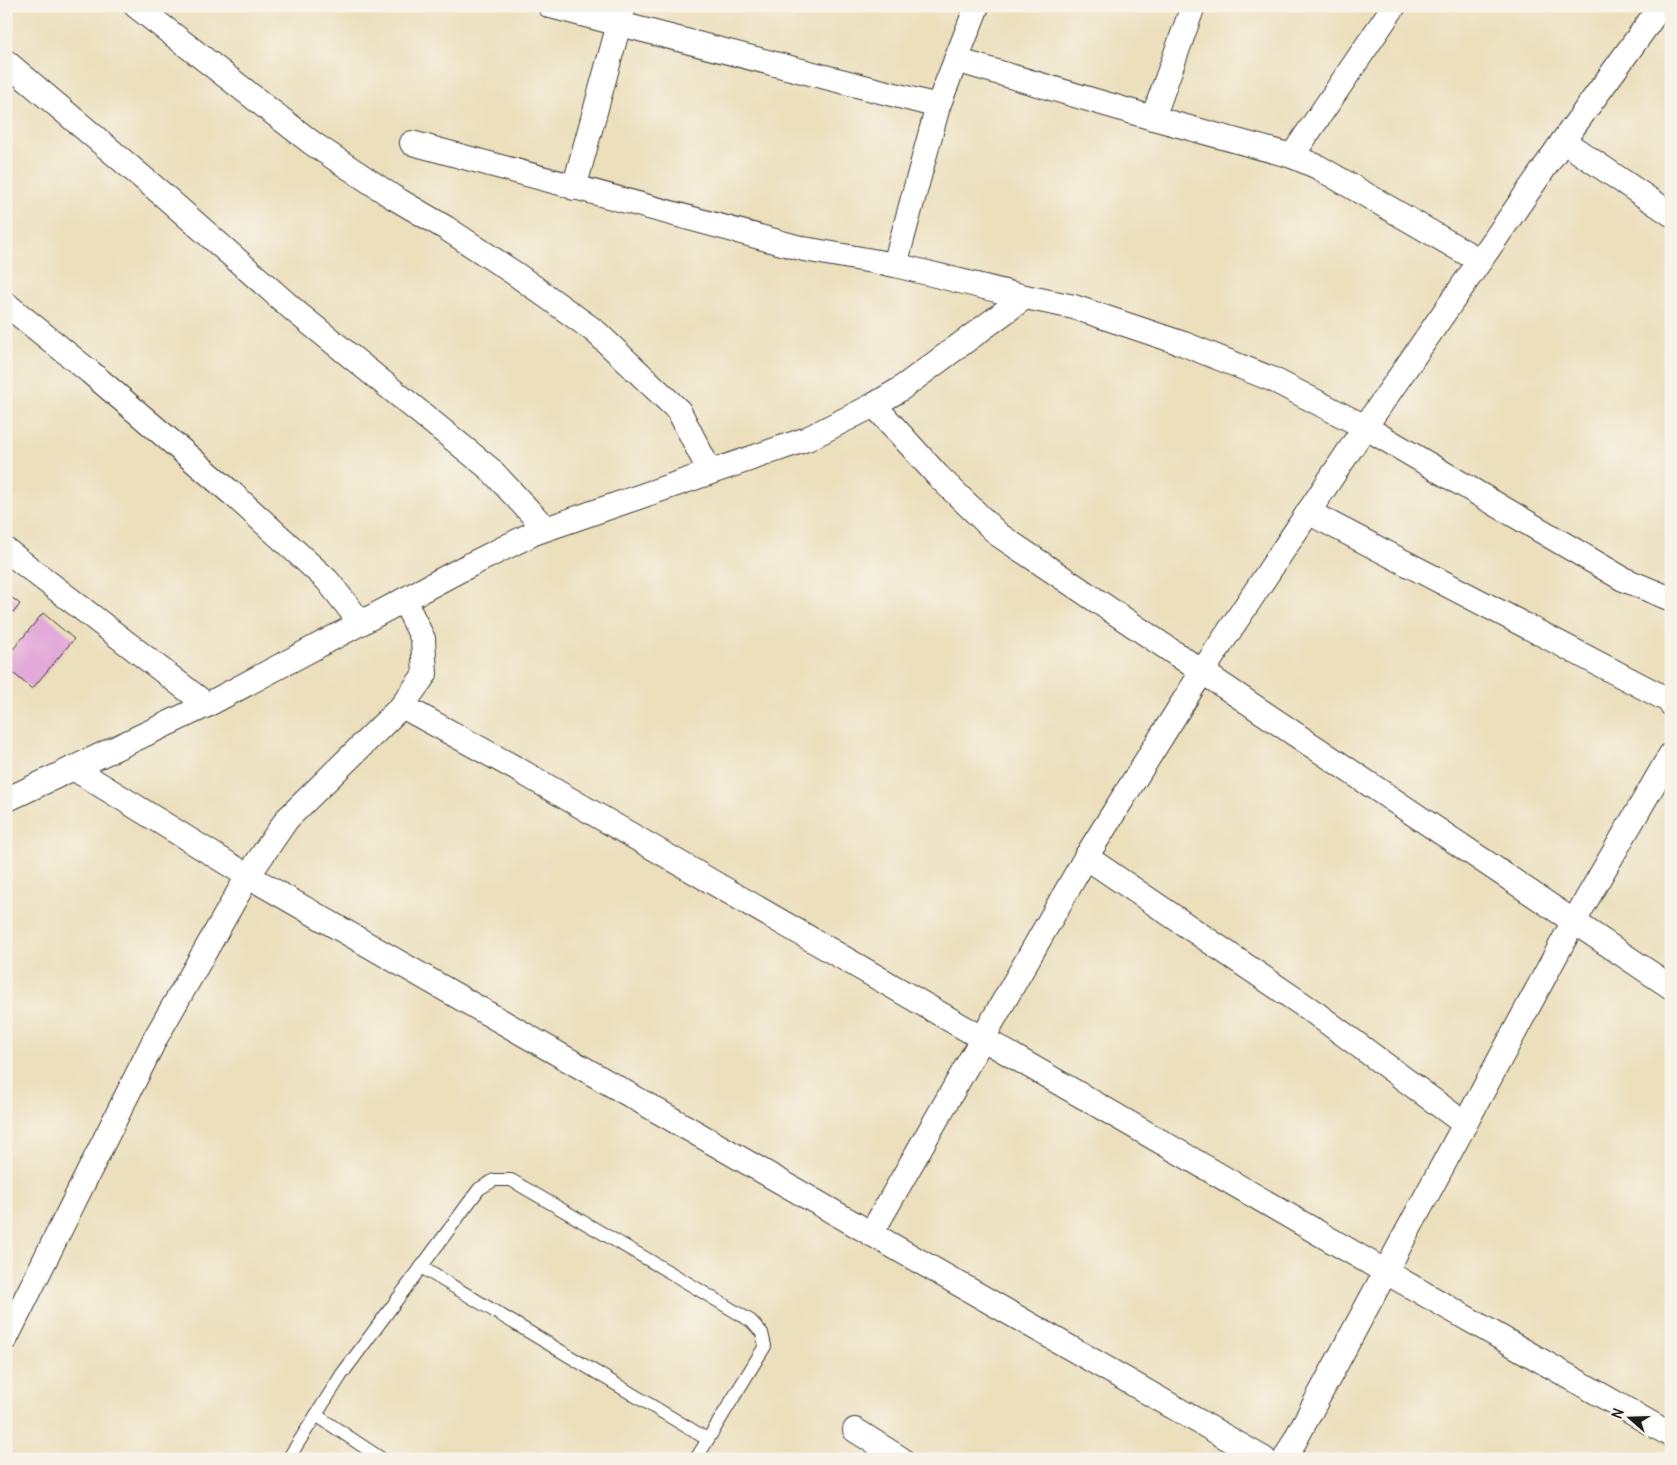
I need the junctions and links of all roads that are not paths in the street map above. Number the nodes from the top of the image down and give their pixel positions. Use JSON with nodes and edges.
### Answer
{"nodes":[{"id":1,"x":136,"y":6,"type":"edge"},
{"id":2,"x":550,"y":6,"type":"edge"},
{"id":3,"x":977,"y":6,"type":"edge"},
{"id":4,"x":1193,"y":6,"type":"edge"},
{"id":5,"x":1394,"y":6,"type":"edge"},
{"id":6,"x":1661,"y":6,"type":"edge"},
{"id":7,"x":622,"y":15,"type":"edge"},
{"id":8,"x":956,"y":60,"type":"junction"},
{"id":9,"x":6,"y":62,"type":"edge"},
{"id":10,"x":938,"y":106,"type":"junction"},
{"id":11,"x":1153,"y":118,"type":"junction"},
{"id":12,"x":1563,"y":141,"type":"junction"},
{"id":13,"x":412,"y":143,"type":"dead end"},
{"id":14,"x":1292,"y":156,"type":"junction"},
{"id":15,"x":574,"y":188,"type":"junction"},
{"id":16,"x":1671,"y":214,"type":"edge"},
{"id":17,"x":1480,"y":261,"type":"junction"},
{"id":18,"x":895,"y":265,"type":"junction"},
{"id":19,"x":1025,"y":297,"type":"junction"},
{"id":20,"x":6,"y":304,"type":"edge"},
{"id":21,"x":874,"y":405,"type":"junction"},
{"id":22,"x":1365,"y":427,"type":"junction"},
{"id":23,"x":710,"y":472,"type":"junction"},
{"id":24,"x":1308,"y":512,"type":"junction"},
{"id":25,"x":545,"y":528,"type":"junction"},
{"id":26,"x":6,"y":550,"type":"edge"},
{"id":27,"x":1671,"y":599,"type":"edge"},
{"id":28,"x":404,"y":600,"type":"junction"},
{"id":29,"x":361,"y":623,"type":"junction"},
{"id":30,"x":1202,"y":672,"type":"junction"},
{"id":31,"x":1671,"y":704,"type":"edge"},
{"id":32,"x":207,"y":705,"type":"junction"},
{"id":33,"x":402,"y":706,"type":"junction"},
{"id":34,"x":1671,"y":754,"type":"edge"},
{"id":35,"x":74,"y":768,"type":"junction"},
{"id":36,"x":6,"y":800,"type":"edge"},
{"id":37,"x":1086,"y":857,"type":"junction"},
{"id":38,"x":248,"y":876,"type":"junction"},
{"id":39,"x":1573,"y":923,"type":"junction"},
{"id":40,"x":1671,"y":987,"type":"edge"},
{"id":41,"x":984,"y":1038,"type":"junction"},
{"id":42,"x":1466,"y":1124,"type":"junction"},
{"id":43,"x":871,"y":1234,"type":"junction"},
{"id":44,"x":421,"y":1267,"type":"junction"},
{"id":45,"x":1386,"y":1272,"type":"junction"},
{"id":46,"x":6,"y":1338,"type":"edge"},
{"id":47,"x":316,"y":1416,"type":"junction"},
{"id":48,"x":855,"y":1430,"type":"dead end"},
{"id":49,"x":1671,"y":1435,"type":"edge"},
{"id":50,"x":708,"y":1439,"type":"junction"},
{"id":51,"x":288,"y":1459,"type":"edge"},
{"id":52,"x":382,"y":1459,"type":"edge"},
{"id":53,"x":696,"y":1459,"type":"edge"},
{"id":54,"x":901,"y":1459,"type":"edge"},
{"id":55,"x":1264,"y":1459,"type":"edge"},
{"id":56,"x":1285,"y":1459,"type":"edge"}],
"edges":[{"from":1,"to":23,"type":"street"},
{"from":2,"to":7,"type":"street"},
{"from":3,"to":8,"type":"street"},
{"from":4,"to":11,"type":"street"},
{"from":5,"to":14,"type":"street"},
{"from":6,"to":12,"type":"street"},
{"from":7,"to":10,"type":"street"},
{"from":7,"to":15,"type":"street"},
{"from":8,"to":10,"type":"street"},
{"from":8,"to":11,"type":"street"},
{"from":9,"to":25,"type":"street"},
{"from":10,"to":18,"type":"street"},
{"from":11,"to":14,"type":"street"},
{"from":12,"to":16,"type":"street"},
{"from":12,"to":17,"type":"street"},
{"from":13,"to":15,"type":"street"},
{"from":14,"to":17,"type":"street"},
{"from":15,"to":18,"type":"street"},
{"from":17,"to":22,"type":"street"},
{"from":18,"to":19,"type":"street"},
{"from":19,"to":21,"type":"street"},
{"from":19,"to":22,"type":"street"},
{"from":20,"to":29,"type":"street"},
{"from":21,"to":23,"type":"street"},
{"from":21,"to":30,"type":"street"},
{"from":22,"to":24,"type":"street"},
{"from":22,"to":27,"type":"street"},
{"from":23,"to":25,"type":"street"},
{"from":24,"to":30,"type":"street"},
{"from":24,"to":31,"type":"street"},
{"from":25,"to":28,"type":"street"},
{"from":26,"to":32,"type":"street"},
{"from":28,"to":29,"type":"street"},
{"from":28,"to":33,"type":"street"},
{"from":29,"to":32,"type":"street"},
{"from":30,"to":37,"type":"street"},
{"from":30,"to":39,"type":"street"},
{"from":32,"to":35,"type":"street"},
{"from":33,"to":38,"type":"street"},
{"from":33,"to":41,"type":"street"},
{"from":34,"to":39,"type":"street"},
{"from":35,"to":36,"type":"street"},
{"from":35,"to":38,"type":"street"},
{"from":37,"to":41,"type":"street"},
{"from":37,"to":42,"type":"street"},
{"from":38,"to":43,"type":"street"},
{"from":38,"to":46,"type":"street"},
{"from":39,"to":40,"type":"street"},
{"from":39,"to":42,"type":"street"},
{"from":41,"to":43,"type":"street"},
{"from":41,"to":45,"type":"street"},
{"from":42,"to":45,"type":"street"},
{"from":43,"to":55,"type":"street"},
{"from":44,"to":47,"type":"lane"},
{"from":44,"to":50,"type":"lane"},
{"from":44,"to":50,"type":"lane"},
{"from":45,"to":49,"type":"street"},
{"from":45,"to":56,"type":"street"},
{"from":47,"to":51,"type":"lane"},
{"from":47,"to":52,"type":"lane"},
{"from":48,"to":54,"type":"street"},
{"from":50,"to":53,"type":"lane"}]}
